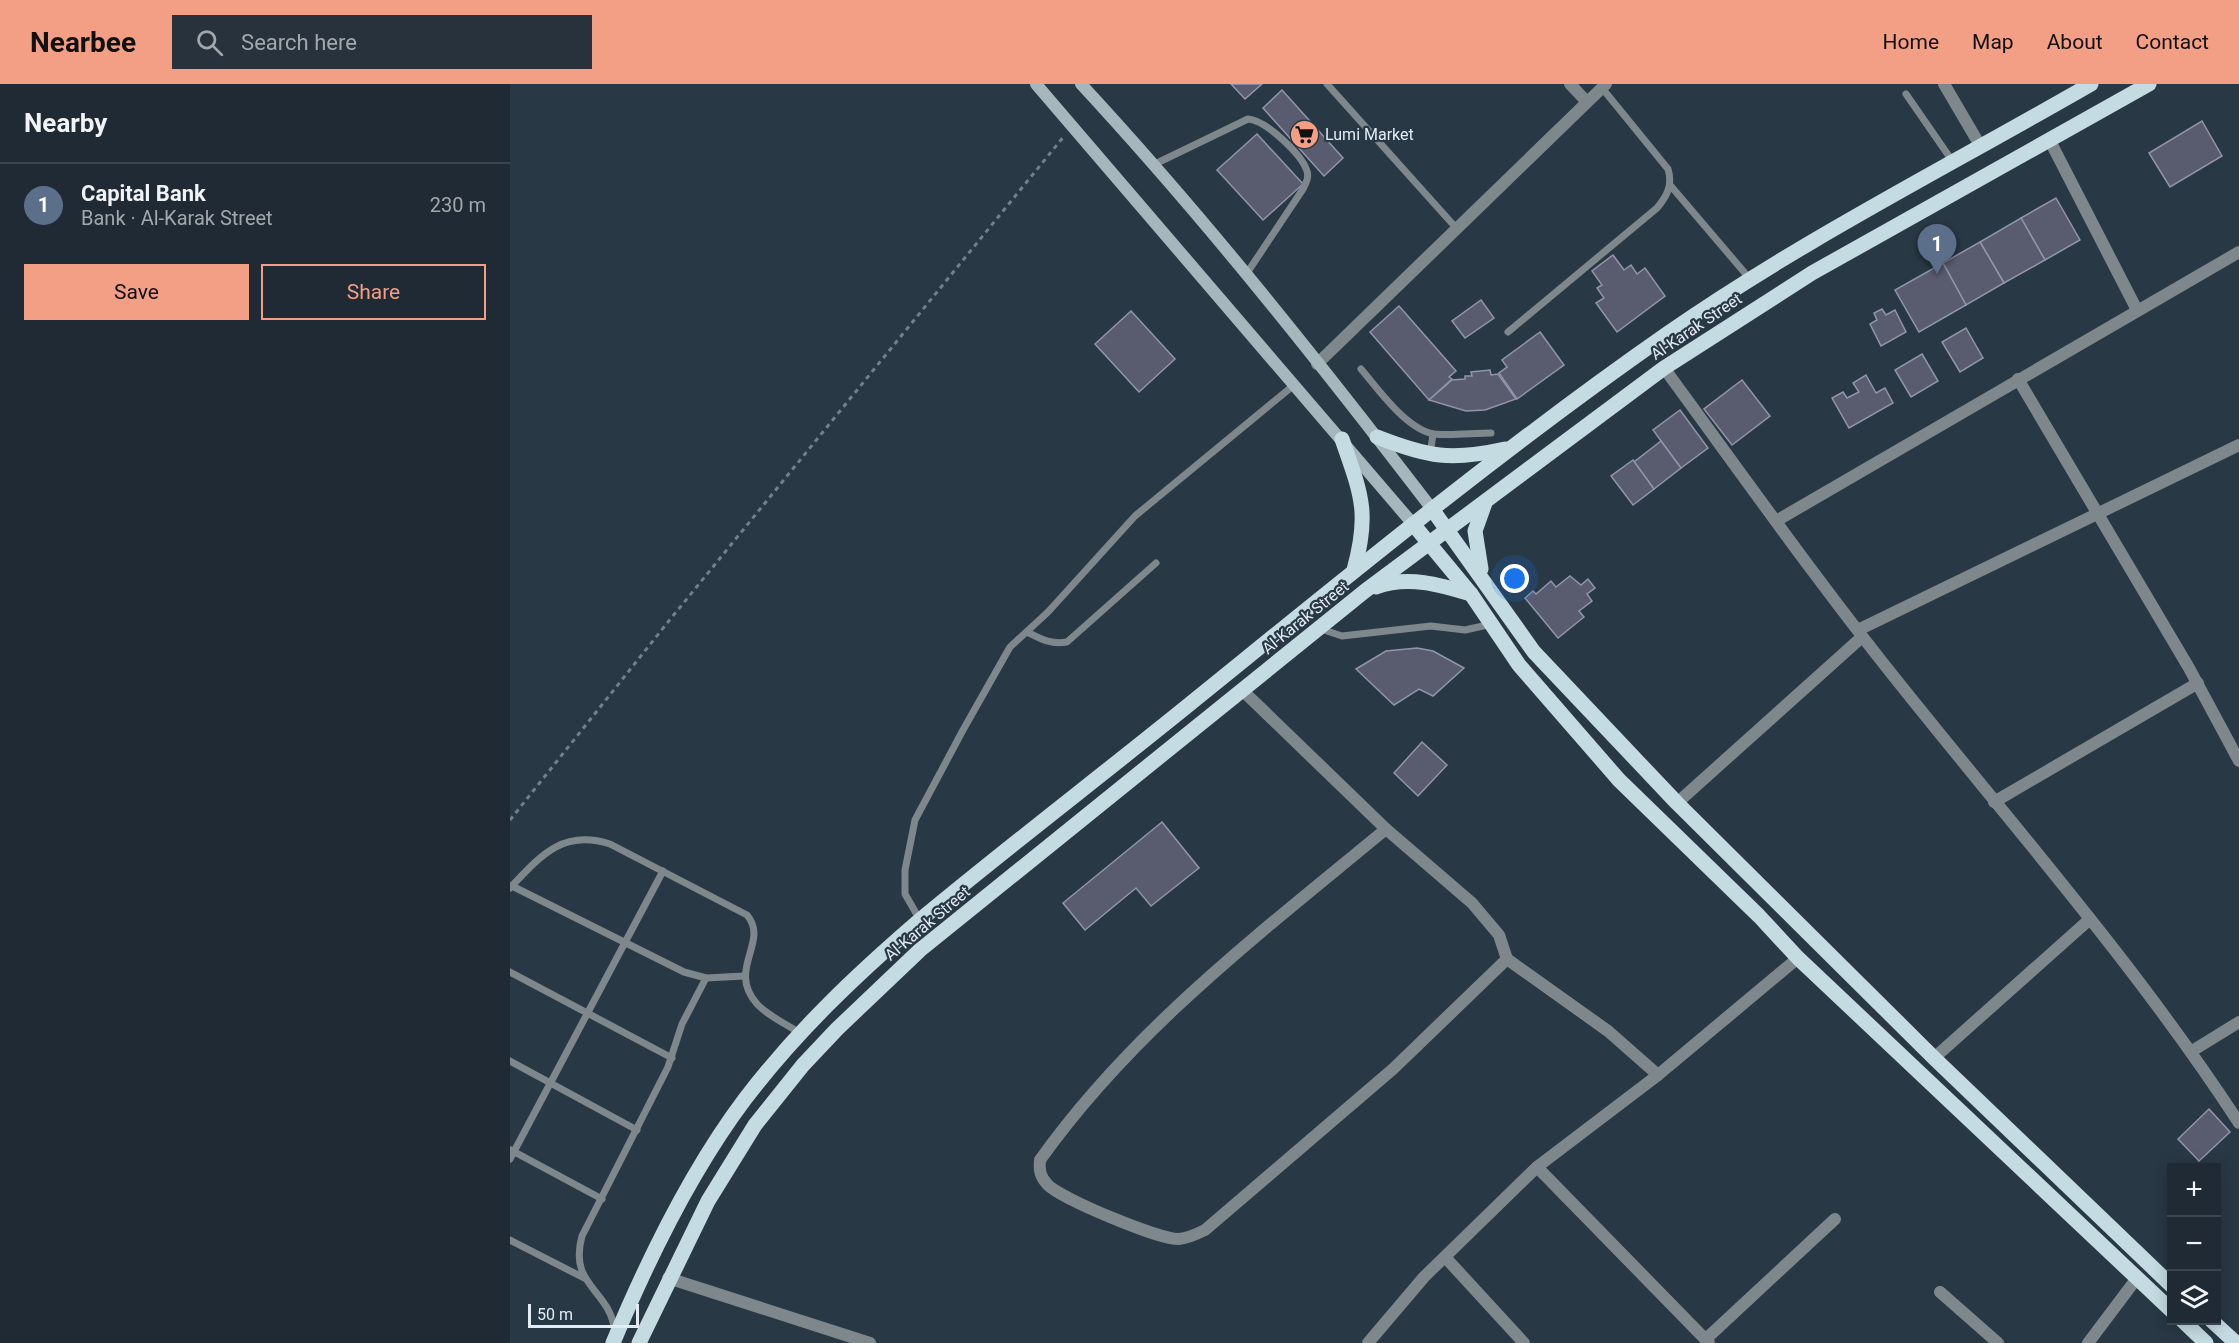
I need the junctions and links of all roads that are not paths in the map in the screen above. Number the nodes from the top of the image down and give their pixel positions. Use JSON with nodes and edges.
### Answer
{"nodes":[{"id":1,"x":1036,"y":84,"type":"edge"},
{"id":2,"x":1081,"y":84,"type":"edge"},
{"id":3,"x":1326,"y":84,"type":"edge"},
{"id":4,"x":1570,"y":84,"type":"edge"},
{"id":5,"x":1944,"y":84,"type":"edge"},
{"id":6,"x":2091,"y":84,"type":"edge"},
{"id":7,"x":2149,"y":84,"type":"edge"},
{"id":8,"x":1604,"y":86,"type":"edge"},
{"id":9,"x":1906,"y":94,"type":"dead end"},
{"id":10,"x":1586,"y":101,"type":"junction"},
{"id":11,"x":2049,"y":139,"type":"junction"},
{"id":12,"x":1981,"y":147,"type":"junction"},
{"id":13,"x":1953,"y":162,"type":"junction"},
{"id":14,"x":1155,"y":164,"type":"junction"},
{"id":15,"x":1670,"y":185,"type":"junction"},
{"id":16,"x":1458,"y":230,"type":"junction"},
{"id":17,"x":2239,"y":252,"type":"edge"},
{"id":18,"x":1247,"y":273,"type":"junction"},
{"id":19,"x":1750,"y":279,"type":"junction"},
{"id":20,"x":2137,"y":310,"type":"junction"},
{"id":21,"x":1508,"y":332,"type":"dead end"},
{"id":22,"x":1317,"y":364,"type":"junction"},
{"id":23,"x":1664,"y":368,"type":"junction"},
{"id":24,"x":1361,"y":369,"type":"dead end"},
{"id":25,"x":2018,"y":379,"type":"junction"},
{"id":26,"x":1294,"y":386,"type":"junction"},
{"id":27,"x":1491,"y":433,"type":"dead end"},
{"id":28,"x":1433,"y":434,"type":"junction"},
{"id":29,"x":1377,"y":437,"type":"junction"},
{"id":30,"x":1342,"y":439,"type":"junction"},
{"id":31,"x":2239,"y":445,"type":"edge"},
{"id":32,"x":1510,"y":447,"type":"junction"},
{"id":33,"x":1430,"y":455,"type":"junction"},
{"id":34,"x":1485,"y":503,"type":"junction"},
{"id":35,"x":1431,"y":509,"type":"junction"},
{"id":36,"x":2096,"y":513,"type":"junction"},
{"id":37,"x":1776,"y":521,"type":"junction"},
{"id":38,"x":1413,"y":524,"type":"junction"},
{"id":39,"x":1448,"y":531,"type":"junction"},
{"id":40,"x":1430,"y":544,"type":"junction"},
{"id":41,"x":1156,"y":563,"type":"dead end"},
{"id":42,"x":1353,"y":570,"type":"junction"},
{"id":43,"x":1483,"y":578,"type":"junction"},
{"id":44,"x":1365,"y":591,"type":"junction"},
{"id":45,"x":1471,"y":594,"type":"junction"},
{"id":46,"x":1492,"y":624,"type":"junction"},
{"id":47,"x":1320,"y":629,"type":"junction"},
{"id":48,"x":1027,"y":632,"type":"junction"},
{"id":49,"x":1860,"y":634,"type":"junction"},
{"id":50,"x":2198,"y":683,"type":"junction"},
{"id":51,"x":1242,"y":690,"type":"junction"},
{"id":52,"x":2239,"y":761,"type":"edge"},
{"id":53,"x":1994,"y":802,"type":"junction"},
{"id":54,"x":1677,"y":803,"type":"junction"},
{"id":55,"x":1386,"y":829,"type":"junction"},
{"id":56,"x":987,"y":865,"type":"junction"},
{"id":57,"x":663,"y":871,"type":"junction"},
{"id":58,"x":1002,"y":884,"type":"junction"},
{"id":59,"x":511,"y":887,"type":"edge"},
{"id":60,"x":2090,"y":919,"type":"junction"},
{"id":61,"x":920,"y":920,"type":"junction"},
{"id":62,"x":625,"y":943,"type":"junction"},
{"id":63,"x":1798,"y":958,"type":"junction"},
{"id":64,"x":1507,"y":959,"type":"junction"},
{"id":65,"x":510,"y":972,"type":"edge"},
{"id":66,"x":744,"y":976,"type":"junction"},
{"id":67,"x":706,"y":978,"type":"junction"},
{"id":68,"x":588,"y":1013,"type":"junction"},
{"id":69,"x":2239,"y":1022,"type":"edge"},
{"id":70,"x":800,"y":1033,"type":"junction"},
{"id":71,"x":2192,"y":1051,"type":"junction"},
{"id":72,"x":672,"y":1058,"type":"junction"},
{"id":73,"x":1934,"y":1059,"type":"junction"},
{"id":74,"x":510,"y":1061,"type":"edge"},
{"id":75,"x":1658,"y":1075,"type":"junction"},
{"id":76,"x":550,"y":1083,"type":"junction"},
{"id":77,"x":2239,"y":1123,"type":"edge"},
{"id":78,"x":637,"y":1130,"type":"junction"},
{"id":79,"x":511,"y":1153,"type":"edge"},
{"id":80,"x":1537,"y":1167,"type":"junction"},
{"id":81,"x":602,"y":1198,"type":"junction"},
{"id":82,"x":1835,"y":1219,"type":"dead end"},
{"id":83,"x":510,"y":1240,"type":"edge"},
{"id":84,"x":1445,"y":1257,"type":"junction"},
{"id":85,"x":584,"y":1278,"type":"junction"},
{"id":86,"x":668,"y":1278,"type":"junction"},
{"id":87,"x":2137,"y":1278,"type":"junction"},
{"id":88,"x":2167,"y":1281,"type":"edge"},
{"id":89,"x":1940,"y":1292,"type":"dead end"},
{"id":90,"x":2167,"y":1306,"type":"edge"},
{"id":91,"x":2187,"y":1325,"type":"edge"},
{"id":92,"x":2216,"y":1325,"type":"edge"},
{"id":93,"x":614,"y":1341,"type":"edge"},
{"id":94,"x":1708,"y":1341,"type":"edge"},
{"id":95,"x":639,"y":1343,"type":"edge"},
{"id":96,"x":870,"y":1343,"type":"edge"},
{"id":97,"x":1368,"y":1343,"type":"edge"},
{"id":98,"x":1524,"y":1343,"type":"edge"},
{"id":99,"x":1998,"y":1343,"type":"edge"},
{"id":100,"x":2088,"y":1343,"type":"edge"},
{"id":101,"x":2206,"y":1343,"type":"edge"},
{"id":102,"x":2236,"y":1343,"type":"edge"}],
"edges":[{"from":1,"to":26,"type":"main road"},
{"from":2,"to":14,"type":"main road"},
{"from":3,"to":16,"type":"lane"},
{"from":4,"to":10,"type":"street"},
{"from":5,"to":12,"type":"street"},
{"from":6,"to":12,"type":"main road","name":"Al-Karak Street"},
{"from":7,"to":11,"type":"main road","name":"Al-Karak Street"},
{"from":8,"to":10,"type":"street"},
{"from":8,"to":15,"type":"lane"},
{"from":9,"to":13,"type":"lane"},
{"from":10,"to":16,"type":"street"},
{"from":11,"to":20,"type":"street"},
{"from":11,"to":23,"type":"main road","name":"Al-Karak Street"},
{"from":12,"to":13,"type":"main road","name":"Al-Karak Street"},
{"from":13,"to":19,"type":"main road","name":"Al-Karak Street"},
{"from":14,"to":18,"type":"main road"},
{"from":14,"to":18,"type":"lane"},
{"from":15,"to":19,"type":"lane"},
{"from":15,"to":21,"type":"lane"},
{"from":16,"to":22,"type":"street"},
{"from":17,"to":20,"type":"street"},
{"from":18,"to":22,"type":"main road"},
{"from":19,"to":32,"type":"main road","name":"Al-Karak Street"},
{"from":20,"to":25,"type":"street"},
{"from":22,"to":29,"type":"main road"},
{"from":23,"to":34,"type":"main road","name":"Al-Karak Street"},
{"from":23,"to":37,"type":"street"},
{"from":24,"to":28,"type":"lane"},
{"from":25,"to":36,"type":"street"},
{"from":25,"to":37,"type":"street"},
{"from":26,"to":30,"type":"main road"},
{"from":26,"to":48,"type":"lane"},
{"from":27,"to":28,"type":"lane"},
{"from":28,"to":33,"type":"lane"},
{"from":29,"to":33,"type":"main road"},
{"from":29,"to":35,"type":"main road"},
{"from":30,"to":38,"type":"main road"},
{"from":30,"to":42,"type":"main road"},
{"from":31,"to":36,"type":"street"},
{"from":32,"to":33,"type":"main road"},
{"from":32,"to":35,"type":"main road","name":"Al-Karak Street"},
{"from":34,"to":39,"type":"main road","name":"Al-Karak Street"},
{"from":34,"to":43,"type":"main road"},
{"from":35,"to":38,"type":"main road","name":"Al-Karak Street"},
{"from":35,"to":39,"type":"main road"},
{"from":36,"to":49,"type":"street"},
{"from":36,"to":50,"type":"street"},
{"from":37,"to":49,"type":"street"},
{"from":38,"to":40,"type":"main road"},
{"from":38,"to":42,"type":"main road","name":"Al-Karak Street"},
{"from":39,"to":40,"type":"main road","name":"Al-Karak Street"},
{"from":39,"to":43,"type":"main road"},
{"from":40,"to":44,"type":"main road","name":"Al-Karak Street"},
{"from":40,"to":45,"type":"main road"},
{"from":41,"to":48,"type":"lane"},
{"from":42,"to":56,"type":"main road","name":"Al-Karak Street"},
{"from":43,"to":54,"type":"main road"},
{"from":44,"to":45,"type":"main road"},
{"from":44,"to":47,"type":"main road","name":"Al-Karak Street"},
{"from":45,"to":46,"type":"main road"},
{"from":46,"to":47,"type":"lane"},
{"from":46,"to":63,"type":"main road"},
{"from":47,"to":51,"type":"main road","name":"Al-Karak Street"},
{"from":48,"to":61,"type":"lane"},
{"from":49,"to":53,"type":"street"},
{"from":49,"to":54,"type":"street"},
{"from":50,"to":52,"type":"street"},
{"from":50,"to":53,"type":"street"},
{"from":51,"to":55,"type":"street"},
{"from":51,"to":58,"type":"main road","name":"Al-Karak Street"},
{"from":53,"to":60,"type":"street"},
{"from":54,"to":73,"type":"main road"},
{"from":55,"to":64,"type":"street"},
{"from":55,"to":64,"type":"street"},
{"from":56,"to":58,"type":"main road"},
{"from":56,"to":61,"type":"main road","name":"Al-Karak Street"},
{"from":57,"to":59,"type":"lane"},
{"from":57,"to":62,"type":"lane"},
{"from":57,"to":66,"type":"lane"},
{"from":58,"to":86,"type":"main road","name":"Al-Karak Street"},
{"from":59,"to":62,"type":"lane"},
{"from":60,"to":71,"type":"street"},
{"from":60,"to":73,"type":"street"},
{"from":61,"to":70,"type":"main road","name":"Al-Karak Street"},
{"from":62,"to":67,"type":"lane"},
{"from":62,"to":68,"type":"lane"},
{"from":63,"to":75,"type":"street"},
{"from":63,"to":87,"type":"main road"},
{"from":64,"to":75,"type":"street"},
{"from":65,"to":68,"type":"lane"},
{"from":66,"to":67,"type":"lane"},
{"from":66,"to":70,"type":"lane"},
{"from":67,"to":72,"type":"lane"},
{"from":68,"to":72,"type":"lane"},
{"from":68,"to":76,"type":"lane"},
{"from":69,"to":71,"type":"street"},
{"from":70,"to":93,"type":"main road","name":"Al-Karak Street"},
{"from":71,"to":77,"type":"street"},
{"from":72,"to":78,"type":"lane"},
{"from":73,"to":88,"type":"main road"},
{"from":74,"to":76,"type":"lane"},
{"from":75,"to":80,"type":"street"},
{"from":76,"to":78,"type":"lane"},
{"from":76,"to":79,"type":"lane"},
{"from":78,"to":81,"type":"lane"},
{"from":79,"to":81,"type":"lane"},
{"from":80,"to":84,"type":"street"},
{"from":80,"to":94,"type":"street"},
{"from":81,"to":85,"type":"lane"},
{"from":82,"to":94,"type":"street"},
{"from":83,"to":85,"type":"lane"},
{"from":84,"to":97,"type":"street"},
{"from":84,"to":98,"type":"street"},
{"from":85,"to":93,"type":"lane"},
{"from":86,"to":95,"type":"main road","name":"Al-Karak Street"},
{"from":86,"to":96,"type":"street"},
{"from":87,"to":90,"type":"main road"},
{"from":87,"to":100,"type":"street"},
{"from":89,"to":99,"type":"street"},
{"from":91,"to":101,"type":"main road"},
{"from":92,"to":102,"type":"main road"}]}
